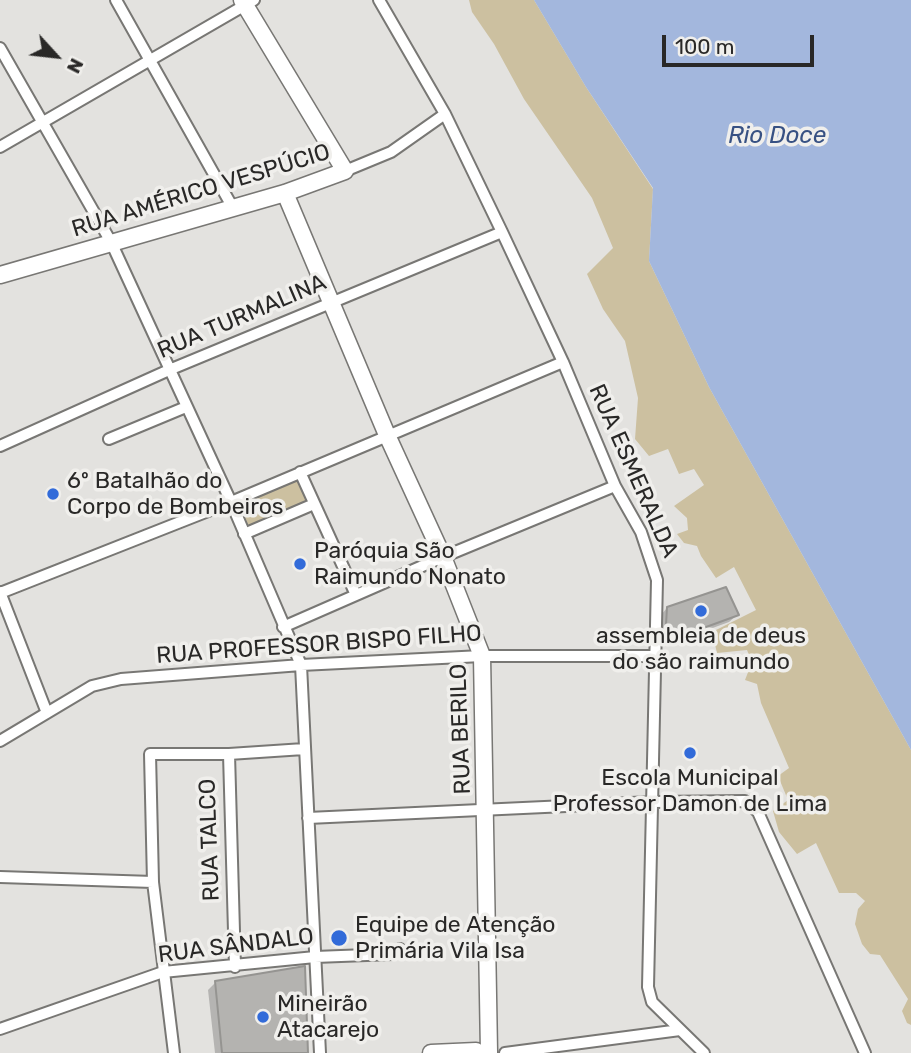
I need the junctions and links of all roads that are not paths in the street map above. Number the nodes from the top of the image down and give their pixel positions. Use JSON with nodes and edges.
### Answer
{"nodes":[{"id":1,"x":116,"y":0,"type":"edge"},
{"id":2,"x":379,"y":0,"type":"edge"},
{"id":3,"x":247,"y":2,"type":"edge"},
{"id":4,"x":0,"y":48,"type":"edge"},
{"id":5,"x":149,"y":58,"type":"junction"},
{"id":6,"x":444,"y":114,"type":"junction"},
{"id":7,"x":42,"y":121,"type":"junction"},
{"id":8,"x":0,"y":147,"type":"edge"},
{"id":9,"x":345,"y":171,"type":"junction"},
{"id":10,"x":285,"y":193,"type":"junction"},
{"id":11,"x":233,"y":208,"type":"junction"},
{"id":12,"x":502,"y":232,"type":"junction"},
{"id":13,"x":111,"y":242,"type":"junction"},
{"id":14,"x":0,"y":275,"type":"edge"},
{"id":15,"x":331,"y":302,"type":"junction"},
{"id":16,"x":563,"y":362,"type":"junction"},
{"id":17,"x":169,"y":370,"type":"junction"},
{"id":18,"x":186,"y":407,"type":"junction"},
{"id":19,"x":387,"y":435,"type":"junction"},
{"id":20,"x":109,"y":439,"type":"dead end"},
{"id":21,"x":0,"y":446,"type":"edge"},
{"id":22,"x":300,"y":472,"type":"junction"},
{"id":23,"x":615,"y":486,"type":"junction"},
{"id":24,"x":231,"y":502,"type":"junction"},
{"id":25,"x":314,"y":504,"type":"junction"},
{"id":26,"x":244,"y":534,"type":"junction"},
{"id":27,"x":443,"y":557,"type":"junction"},
{"id":28,"x":0,"y":593,"type":"edge"},
{"id":29,"x":356,"y":595,"type":"junction"},
{"id":30,"x":283,"y":627,"type":"junction"},
{"id":31,"x":482,"y":656,"type":"junction"},
{"id":32,"x":655,"y":656,"type":"junction"},
{"id":33,"x":301,"y":665,"type":"junction"},
{"id":34,"x":47,"y":713,"type":"junction"},
{"id":35,"x":0,"y":741,"type":"edge"},
{"id":36,"x":304,"y":749,"type":"junction"},
{"id":37,"x":229,"y":754,"type":"junction"},
{"id":38,"x":652,"y":802,"type":"junction"},
{"id":39,"x":486,"y":809,"type":"junction"},
{"id":40,"x":308,"y":818,"type":"junction"},
{"id":41,"x":0,"y":877,"type":"edge"},
{"id":42,"x":153,"y":882,"type":"junction"},
{"id":43,"x":400,"y":949,"type":"dead end"},
{"id":44,"x":315,"y":957,"type":"junction"},
{"id":45,"x":235,"y":967,"type":"junction"},
{"id":46,"x":163,"y":972,"type":"junction"},
{"id":47,"x":0,"y":1029,"type":"edge"},
{"id":48,"x":680,"y":1030,"type":"junction"},
{"id":49,"x":487,"y":1052,"type":"edge"},
{"id":50,"x":863,"y":1052,"type":"edge"},
{"id":51,"x":174,"y":1053,"type":"edge"},
{"id":52,"x":320,"y":1053,"type":"edge"},
{"id":53,"x":431,"y":1053,"type":"edge"},
{"id":54,"x":704,"y":1053,"type":"edge"}],
"edges":[{"from":1,"to":5,"type":"street"},
{"from":2,"to":6,"type":"street","name":"RUA ESMERALDA"},
{"from":3,"to":5,"type":"street"},
{"from":3,"to":9,"type":"street"},
{"from":4,"to":7,"type":"street"},
{"from":5,"to":7,"type":"street"},
{"from":5,"to":11,"type":"street"},
{"from":6,"to":9,"type":"street","name":"RUA AMÉRICO VESPÚCIO"},
{"from":6,"to":12,"type":"street","name":"RUA ESMERALDA"},
{"from":7,"to":8,"type":"street"},
{"from":7,"to":13,"type":"street"},
{"from":9,"to":10,"type":"street","name":"RUA AMÉRICO VESPÚCIO"},
{"from":10,"to":11,"type":"street","name":"RUA AMÉRICO VESPÚCIO"},
{"from":10,"to":15,"type":"street","name":"RUA BERILO"},
{"from":11,"to":13,"type":"street","name":"RUA AMÉRICO VESPÚCIO"},
{"from":12,"to":15,"type":"street","name":"RUA TURMALINA"},
{"from":12,"to":16,"type":"street","name":"RUA ESMERALDA"},
{"from":13,"to":14,"type":"street","name":"RUA AMÉRICO VESPÚCIO"},
{"from":13,"to":17,"type":"street"},
{"from":15,"to":17,"type":"street","name":"RUA TURMALINA"},
{"from":15,"to":19,"type":"street","name":"RUA BERILO"},
{"from":16,"to":19,"type":"street"},
{"from":16,"to":23,"type":"street","name":"RUA ESMERALDA"},
{"from":17,"to":18,"type":"street"},
{"from":17,"to":21,"type":"street","name":"RUA TURMALINA"},
{"from":18,"to":20,"type":"street"},
{"from":18,"to":24,"type":"street"},
{"from":19,"to":22,"type":"street"},
{"from":19,"to":27,"type":"street","name":"RUA BERILO"},
{"from":22,"to":24,"type":"street"},
{"from":22,"to":25,"type":"street"},
{"from":23,"to":27,"type":"street"},
{"from":23,"to":32,"type":"street","name":"RUA ESMERALDA"},
{"from":24,"to":26,"type":"street"},
{"from":24,"to":28,"type":"street"},
{"from":25,"to":26,"type":"street"},
{"from":25,"to":29,"type":"street"},
{"from":26,"to":30,"type":"street"},
{"from":27,"to":29,"type":"street"},
{"from":27,"to":31,"type":"street","name":"RUA BERILO"},
{"from":28,"to":34,"type":"street"},
{"from":29,"to":30,"type":"street"},
{"from":30,"to":33,"type":"street"},
{"from":31,"to":32,"type":"street","name":"RUA PROFESSOR BISPO FILHO"},
{"from":31,"to":33,"type":"street","name":"RUA PROFESSOR BISPO FILHO"},
{"from":31,"to":39,"type":"street","name":"RUA BERILO"},
{"from":32,"to":38,"type":"street","name":"RUA ESMERALDA"},
{"from":33,"to":34,"type":"street","name":"RUA PROFESSOR BISPO FILHO"},
{"from":33,"to":36,"type":"street"},
{"from":34,"to":35,"type":"street","name":"RUA PROFESSOR BISPO FILHO"},
{"from":36,"to":37,"type":"street"},
{"from":36,"to":40,"type":"street"},
{"from":37,"to":42,"type":"street"},
{"from":37,"to":45,"type":"street","name":"RUA TALCO"},
{"from":38,"to":39,"type":"street"},
{"from":38,"to":48,"type":"street","name":"RUA ESMERALDA"},
{"from":38,"to":50,"type":"street"},
{"from":39,"to":40,"type":"street"},
{"from":39,"to":49,"type":"street","name":"RUA BERILO"},
{"from":40,"to":44,"type":"street"},
{"from":41,"to":42,"type":"street"},
{"from":42,"to":46,"type":"street"},
{"from":43,"to":44,"type":"street","name":"RUA SÂNDALO"},
{"from":44,"to":45,"type":"street","name":"RUA SÂNDALO"},
{"from":44,"to":52,"type":"street"},
{"from":45,"to":46,"type":"street","name":"RUA SÂNDALO"},
{"from":46,"to":47,"type":"street","name":"RUA SÂNDALO"},
{"from":46,"to":51,"type":"street"},
{"from":48,"to":49,"type":"street"},
{"from":48,"to":54,"type":"street","name":"RUA ESMERALDA"},
{"from":49,"to":53,"type":"street"}]}
